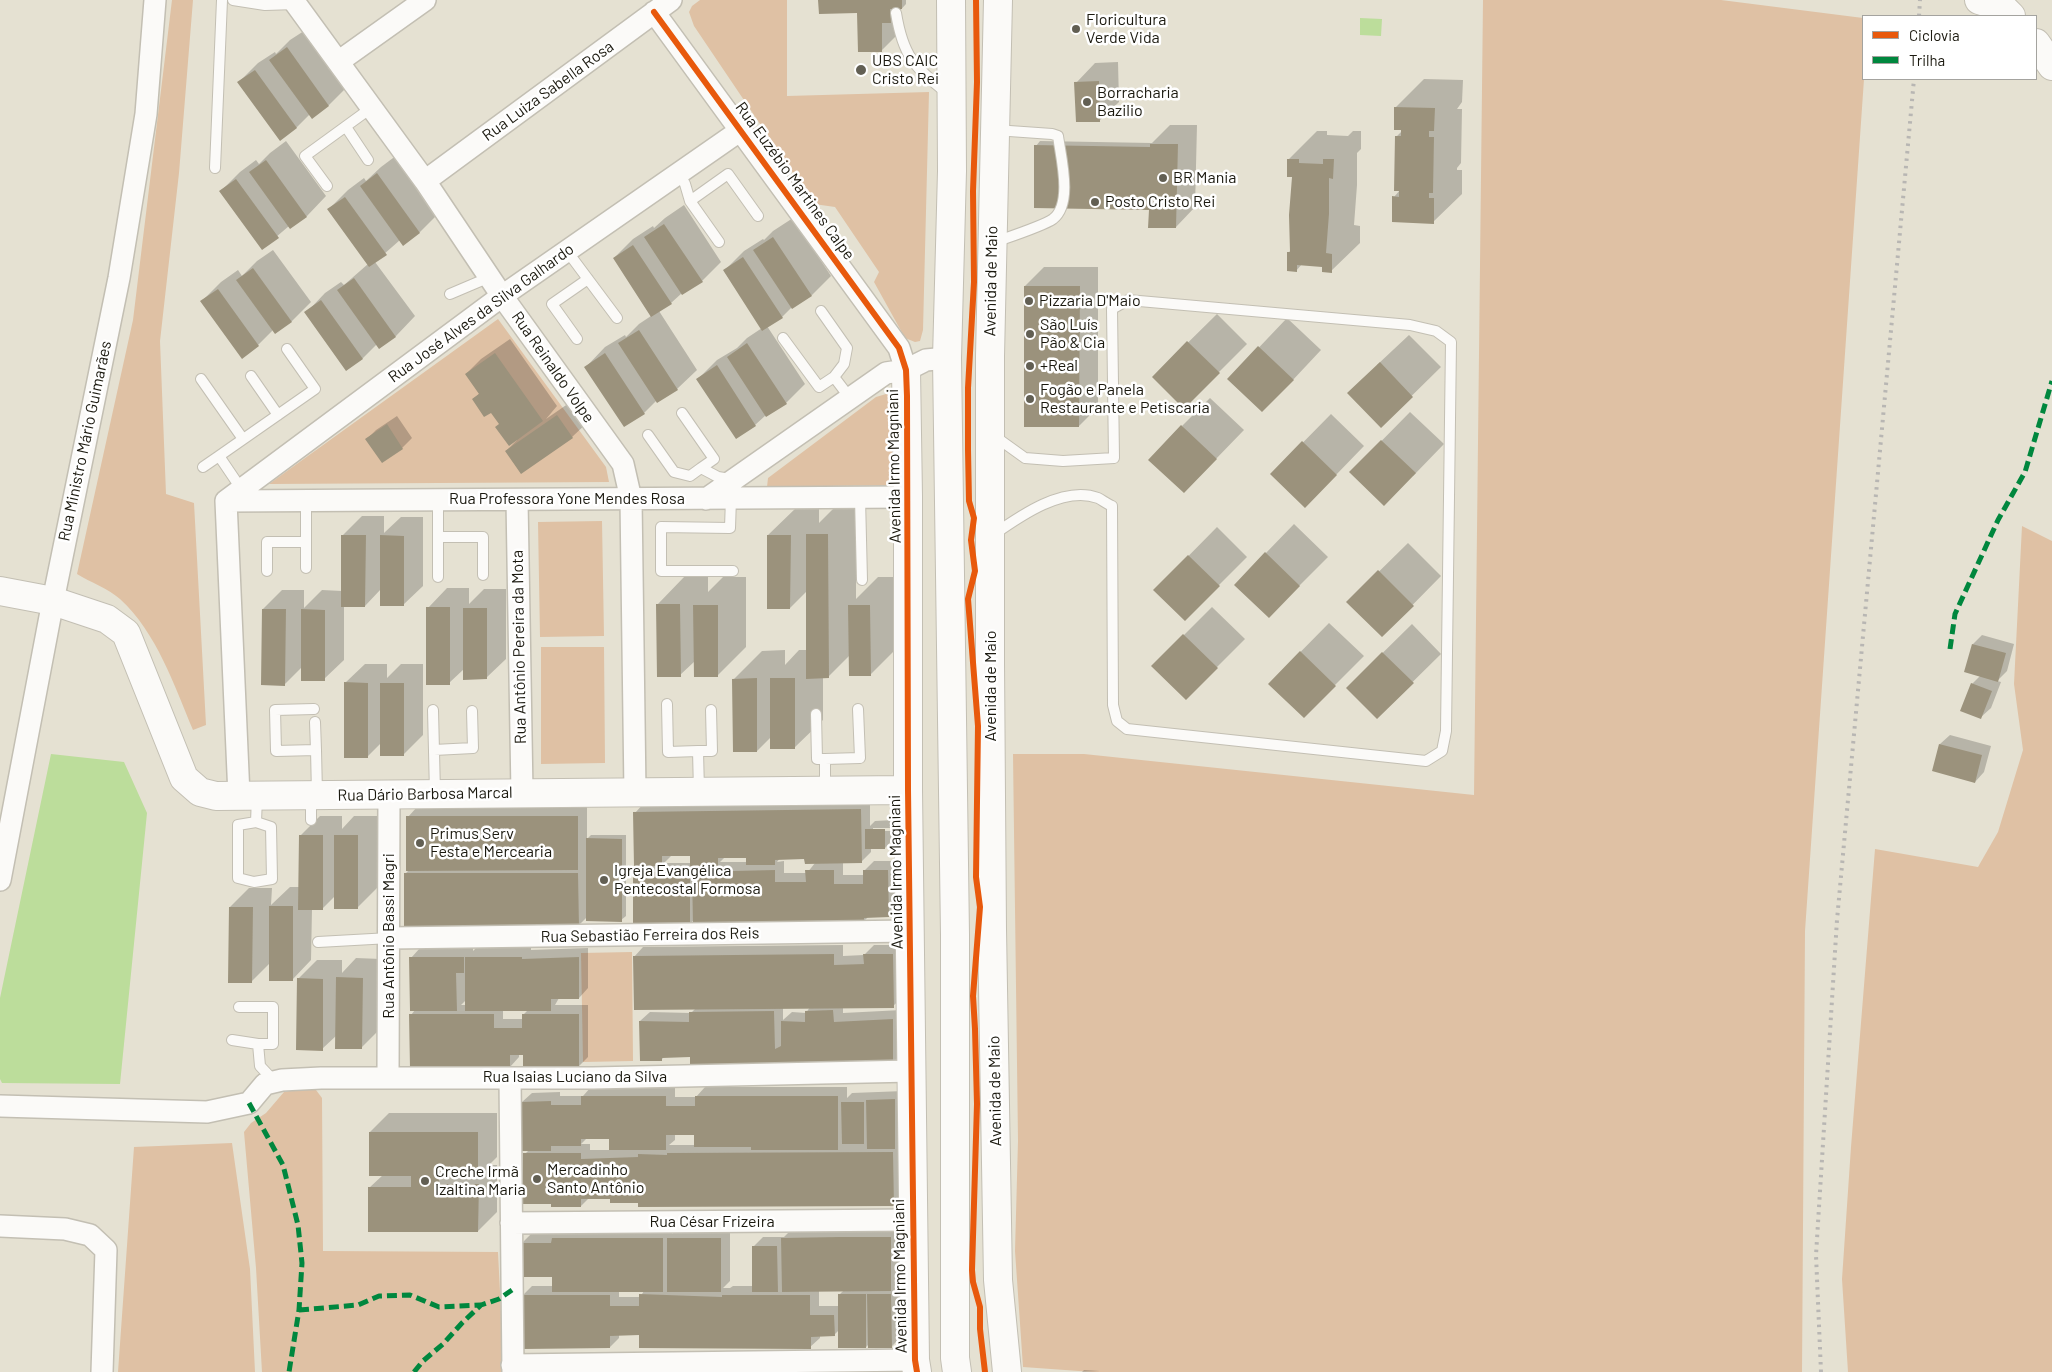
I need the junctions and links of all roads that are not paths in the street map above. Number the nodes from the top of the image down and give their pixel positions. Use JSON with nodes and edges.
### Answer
{"nodes":[{"id":1,"x":156,"y":0,"type":"edge"},
{"id":2,"x":222,"y":0,"type":"edge"},
{"id":3,"x":233,"y":0,"type":"edge"},
{"id":4,"x":425,"y":0,"type":"edge"},
{"id":5,"x":950,"y":0,"type":"edge"},
{"id":6,"x":998,"y":0,"type":"edge"},
{"id":7,"x":1979,"y":0,"type":"edge"},
{"id":8,"x":294,"y":2,"type":"edge"},
{"id":9,"x":662,"y":6,"type":"edge"},
{"id":10,"x":896,"y":13,"type":"dead end"},
{"id":11,"x":2010,"y":15,"type":"edge"},
{"id":12,"x":2037,"y":44,"type":"edge"},
{"id":13,"x":338,"y":62,"type":"junction"},
{"id":14,"x":2052,"y":66,"type":"edge"},
{"id":15,"x":952,"y":102,"type":"junction"},
{"id":16,"x":371,"y":108,"type":"junction"},
{"id":17,"x":996,"y":119,"type":"junction"},
{"id":18,"x":346,"y":127,"type":"junction"},
{"id":19,"x":740,"y":130,"type":"junction"},
{"id":20,"x":368,"y":160,"type":"dead end"},
{"id":21,"x":215,"y":168,"type":"dead end"},
{"id":22,"x":679,"y":173,"type":"junction"},
{"id":23,"x":425,"y":181,"type":"junction"},
{"id":24,"x":327,"y":186,"type":"dead end"},
{"id":25,"x":690,"y":201,"type":"junction"},
{"id":26,"x":758,"y":216,"type":"dead end"},
{"id":27,"x":719,"y":242,"type":"dead end"},
{"id":28,"x":992,"y":244,"type":"junction"},
{"id":29,"x":567,"y":251,"type":"junction"},
{"id":30,"x":490,"y":277,"type":"junction"},
{"id":31,"x":588,"y":279,"type":"junction"},
{"id":32,"x":450,"y":294,"type":"dead end"},
{"id":33,"x":502,"y":296,"type":"junction"},
{"id":34,"x":821,"y":311,"type":"dead end"},
{"id":35,"x":617,"y":318,"type":"dead end"},
{"id":36,"x":783,"y":338,"type":"dead end"},
{"id":37,"x":576,"y":339,"type":"dead end"},
{"id":38,"x":287,"y":349,"type":"dead end"},
{"id":39,"x":990,"y":356,"type":"junction"},
{"id":40,"x":947,"y":358,"type":"junction"},
{"id":41,"x":906,"y":370,"type":"junction"},
{"id":42,"x":251,"y":376,"type":"dead end"},
{"id":43,"x":834,"y":376,"type":"junction"},
{"id":44,"x":201,"y":379,"type":"dead end"},
{"id":45,"x":850,"y":398,"type":"junction"},
{"id":46,"x":682,"y":413,"type":"dead end"},
{"id":47,"x":278,"y":415,"type":"junction"},
{"id":48,"x":990,"y":433,"type":"junction"},
{"id":49,"x":648,"y":435,"type":"dead end"},
{"id":50,"x":243,"y":439,"type":"junction"},
{"id":51,"x":219,"y":456,"type":"junction"},
{"id":52,"x":204,"y":467,"type":"dead end"},
{"id":53,"x":701,"y":468,"type":"junction"},
{"id":54,"x":732,"y":489,"type":"junction"},
{"id":55,"x":234,"y":495,"type":"junction"},
{"id":56,"x":908,"y":497,"type":"junction"},
{"id":57,"x":860,"y":498,"type":"junction"},
{"id":58,"x":631,"y":499,"type":"junction"},
{"id":59,"x":438,"y":500,"type":"junction"},
{"id":60,"x":517,"y":500,"type":"junction"},
{"id":61,"x":306,"y":501,"type":"junction"},
{"id":62,"x":438,"y":537,"type":"junction"},
{"id":63,"x":991,"y":537,"type":"junction"},
{"id":64,"x":306,"y":542,"type":"junction"},
{"id":65,"x":306,"y":568,"type":"dead end"},
{"id":66,"x":267,"y":571,"type":"dead end"},
{"id":67,"x":733,"y":571,"type":"dead end"},
{"id":68,"x":483,"y":574,"type":"dead end"},
{"id":69,"x":438,"y":577,"type":"dead end"},
{"id":70,"x":862,"y":580,"type":"dead end"},
{"id":71,"x":0,"y":591,"type":"edge"},
{"id":72,"x":53,"y":601,"type":"junction"},
{"id":73,"x":667,"y":704,"type":"dead end"},
{"id":74,"x":314,"y":709,"type":"dead end"},
{"id":75,"x":858,"y":709,"type":"dead end"},
{"id":76,"x":433,"y":710,"type":"dead end"},
{"id":77,"x":711,"y":710,"type":"dead end"},
{"id":78,"x":472,"y":711,"type":"dead end"},
{"id":79,"x":816,"y":714,"type":"dead end"},
{"id":80,"x":315,"y":722,"type":"dead end"},
{"id":81,"x":316,"y":750,"type":"junction"},
{"id":82,"x":434,"y":750,"type":"junction"},
{"id":83,"x":698,"y":751,"type":"junction"},
{"id":84,"x":825,"y":759,"type":"junction"},
{"id":85,"x":908,"y":790,"type":"junction"},
{"id":86,"x":825,"y":791,"type":"junction"},
{"id":87,"x":699,"y":792,"type":"junction"},
{"id":88,"x":635,"y":793,"type":"junction"},
{"id":89,"x":436,"y":794,"type":"junction"},
{"id":90,"x":522,"y":794,"type":"junction"},
{"id":91,"x":389,"y":795,"type":"junction"},
{"id":92,"x":313,"y":804,"type":"junction"},
{"id":93,"x":251,"y":805,"type":"junction"},
{"id":94,"x":0,"y":880,"type":"edge"},
{"id":95,"x":992,"y":929,"type":"junction"},
{"id":96,"x":911,"y":931,"type":"junction"},
{"id":97,"x":955,"y":935,"type":"junction"},
{"id":98,"x":390,"y":938,"type":"junction"},
{"id":99,"x":318,"y":942,"type":"dead end"},
{"id":100,"x":239,"y":1007,"type":"dead end"},
{"id":101,"x":232,"y":1040,"type":"dead end"},
{"id":102,"x":258,"y":1044,"type":"junction"},
{"id":103,"x":912,"y":1071,"type":"junction"},
{"id":104,"x":388,"y":1077,"type":"junction"},
{"id":105,"x":510,"y":1078,"type":"junction"},
{"id":106,"x":274,"y":1081,"type":"junction"},
{"id":107,"x":0,"y":1106,"type":"edge"},
{"id":108,"x":914,"y":1220,"type":"junction"},
{"id":109,"x":511,"y":1223,"type":"junction"},
{"id":110,"x":0,"y":1226,"type":"edge"},
{"id":111,"x":916,"y":1366,"type":"edge"},
{"id":112,"x":512,"y":1368,"type":"edge"},
{"id":113,"x":102,"y":1372,"type":"edge"},
{"id":114,"x":957,"y":1372,"type":"edge"},
{"id":115,"x":1006,"y":1372,"type":"edge"}],
"edges":[{"from":1,"to":72,"type":"street","name":"Rua Ministro Mário Guimarães"},
{"from":2,"to":21,"type":"lane"},
{"from":3,"to":8,"type":"lane"},
{"from":4,"to":13,"type":"street"},
{"from":5,"to":15,"type":"main road"},
{"from":6,"to":17,"type":"main road","name":"Avenida de Maio"},
{"from":7,"to":11,"type":"main road"},
{"from":8,"to":13,"type":"street","name":"Rua Reinaldo Volpe"},
{"from":9,"to":19,"type":"street","name":"Rua Euzébio Martines Calpe"},
{"from":9,"to":23,"type":"street","name":"Rua Luiza Sabella Rosa"},
{"from":10,"to":15,"type":"lane"},
{"from":12,"to":14,"type":"main road"},
{"from":13,"to":16,"type":"street","name":"Rua Reinaldo Volpe"},
{"from":15,"to":17,"type":"main road"},
{"from":15,"to":40,"type":"main road"},
{"from":16,"to":18,"type":"lane"},
{"from":16,"to":23,"type":"street","name":"Rua Reinaldo Volpe"},
{"from":17,"to":28,"type":"main road","name":"Avenida de Maio"},
{"from":17,"to":28,"type":"lane"},
{"from":18,"to":20,"type":"lane"},
{"from":18,"to":24,"type":"lane"},
{"from":19,"to":22,"type":"street","name":"Rua José Alves da Silva Galhardo"},
{"from":19,"to":41,"type":"street","name":"Rua Euzébio Martines Calpe"},
{"from":22,"to":25,"type":"lane"},
{"from":22,"to":29,"type":"street","name":"Rua José Alves da Silva Galhardo"},
{"from":23,"to":30,"type":"street","name":"Rua Reinaldo Volpe"},
{"from":25,"to":26,"type":"lane"},
{"from":25,"to":27,"type":"lane"},
{"from":28,"to":39,"type":"main road","name":"Avenida de Maio"},
{"from":29,"to":31,"type":"lane"},
{"from":29,"to":33,"type":"street","name":"Rua José Alves da Silva Galhardo"},
{"from":30,"to":32,"type":"lane"},
{"from":30,"to":33,"type":"street","name":"Rua Reinaldo Volpe"},
{"from":31,"to":35,"type":"lane"},
{"from":31,"to":37,"type":"lane"},
{"from":33,"to":55,"type":"street","name":"Rua José Alves da Silva Galhardo"},
{"from":33,"to":58,"type":"street","name":"Rua Reinaldo Volpe"},
{"from":34,"to":43,"type":"lane"},
{"from":36,"to":43,"type":"lane"},
{"from":38,"to":47,"type":"lane"},
{"from":39,"to":40,"type":"main road"},
{"from":39,"to":48,"type":"main road","name":"Avenida de Maio"},
{"from":40,"to":41,"type":"street"},
{"from":40,"to":97,"type":"main road"},
{"from":41,"to":45,"type":"street"},
{"from":41,"to":56,"type":"main road","name":"Avenida Irmo Magniani"},
{"from":42,"to":47,"type":"lane"},
{"from":43,"to":45,"type":"lane"},
{"from":44,"to":50,"type":"lane"},
{"from":45,"to":54,"type":"street"},
{"from":46,"to":53,"type":"lane"},
{"from":47,"to":50,"type":"lane"},
{"from":48,"to":63,"type":"main road","name":"Avenida de Maio"},
{"from":48,"to":63,"type":"lane"},
{"from":49,"to":53,"type":"lane"},
{"from":50,"to":51,"type":"lane"},
{"from":51,"to":52,"type":"lane"},
{"from":51,"to":55,"type":"lane"},
{"from":53,"to":54,"type":"lane"},
{"from":54,"to":57,"type":"street"},
{"from":54,"to":58,"type":"street","name":"Rua Professora Yone Mendes Rosa"},
{"from":54,"to":67,"type":"lane"},
{"from":55,"to":61,"type":"street","name":"Rua Professora Yone Mendes Rosa"},
{"from":55,"to":93,"type":"street"},
{"from":56,"to":57,"type":"street"},
{"from":56,"to":85,"type":"main road","name":"Avenida Irmo Magniani"},
{"from":57,"to":70,"type":"lane"},
{"from":58,"to":60,"type":"street","name":"Rua Professora Yone Mendes Rosa"},
{"from":58,"to":88,"type":"street","name":"Rua Reinaldo Volpe"},
{"from":59,"to":60,"type":"street","name":"Rua Professora Yone Mendes Rosa"},
{"from":59,"to":61,"type":"street","name":"Rua Professora Yone Mendes Rosa"},
{"from":59,"to":62,"type":"lane"},
{"from":60,"to":90,"type":"street","name":"Rua Antônio Pereira da Mota"},
{"from":61,"to":64,"type":"lane"},
{"from":62,"to":68,"type":"lane"},
{"from":62,"to":69,"type":"lane"},
{"from":63,"to":95,"type":"main road","name":"Avenida de Maio"},
{"from":64,"to":65,"type":"lane"},
{"from":64,"to":66,"type":"lane"},
{"from":71,"to":72,"type":"main road","name":"Rua Dário Barbosa Marcal"},
{"from":72,"to":93,"type":"main road","name":"Rua Dário Barbosa Marcal"},
{"from":72,"to":94,"type":"street","name":"Rua Ministro Mário Guimarães"},
{"from":73,"to":83,"type":"lane"},
{"from":74,"to":81,"type":"lane"},
{"from":75,"to":84,"type":"lane"},
{"from":76,"to":82,"type":"lane"},
{"from":77,"to":83,"type":"lane"},
{"from":78,"to":82,"type":"lane"},
{"from":79,"to":84,"type":"lane"},
{"from":80,"to":81,"type":"lane"},
{"from":81,"to":92,"type":"lane"},
{"from":82,"to":89,"type":"lane"},
{"from":83,"to":87,"type":"lane"},
{"from":84,"to":86,"type":"lane"},
{"from":85,"to":86,"type":"main road","name":"Rua Dário Barbosa Marcal"},
{"from":85,"to":96,"type":"main road","name":"Avenida Irmo Magniani"},
{"from":86,"to":87,"type":"main road","name":"Rua Dário Barbosa Marcal"},
{"from":87,"to":88,"type":"main road","name":"Rua Dário Barbosa Marcal"},
{"from":88,"to":90,"type":"main road","name":"Rua Dário Barbosa Marcal"},
{"from":89,"to":90,"type":"main road","name":"Rua Dário Barbosa Marcal"},
{"from":89,"to":91,"type":"main road","name":"Rua Dário Barbosa Marcal"},
{"from":91,"to":92,"type":"main road","name":"Rua Dário Barbosa Marcal"},
{"from":91,"to":98,"type":"street","name":"Rua Antônio Bassi Magri"},
{"from":92,"to":93,"type":"main road","name":"Rua Dário Barbosa Marcal"},
{"from":93,"to":93,"type":"lane"},
{"from":95,"to":97,"type":"main road"},
{"from":95,"to":115,"type":"main road","name":"Avenida de Maio"},
{"from":96,"to":98,"type":"street","name":"Rua Sebastião Ferreira dos Reis"},
{"from":96,"to":103,"type":"main road","name":"Avenida Irmo Magniani"},
{"from":97,"to":114,"type":"main road"},
{"from":98,"to":99,"type":"lane"},
{"from":98,"to":104,"type":"street","name":"Rua Antônio Bassi Magri"},
{"from":100,"to":102,"type":"lane"},
{"from":101,"to":102,"type":"lane"},
{"from":102,"to":106,"type":"lane"},
{"from":103,"to":105,"type":"street","name":"Rua Isaias Luciano da Silva"},
{"from":103,"to":108,"type":"main road","name":"Avenida Irmo Magniani"},
{"from":104,"to":105,"type":"street","name":"Rua Isaias Luciano da Silva"},
{"from":104,"to":106,"type":"street","name":"Rua Isaias Luciano da Silva"},
{"from":105,"to":109,"type":"street"},
{"from":106,"to":107,"type":"street"},
{"from":108,"to":109,"type":"street","name":"Rua César Frizeira"},
{"from":108,"to":111,"type":"main road","name":"Avenida Irmo Magniani"},
{"from":109,"to":112,"type":"street"},
{"from":110,"to":113,"type":"street"},
{"from":111,"to":112,"type":"street"}]}
